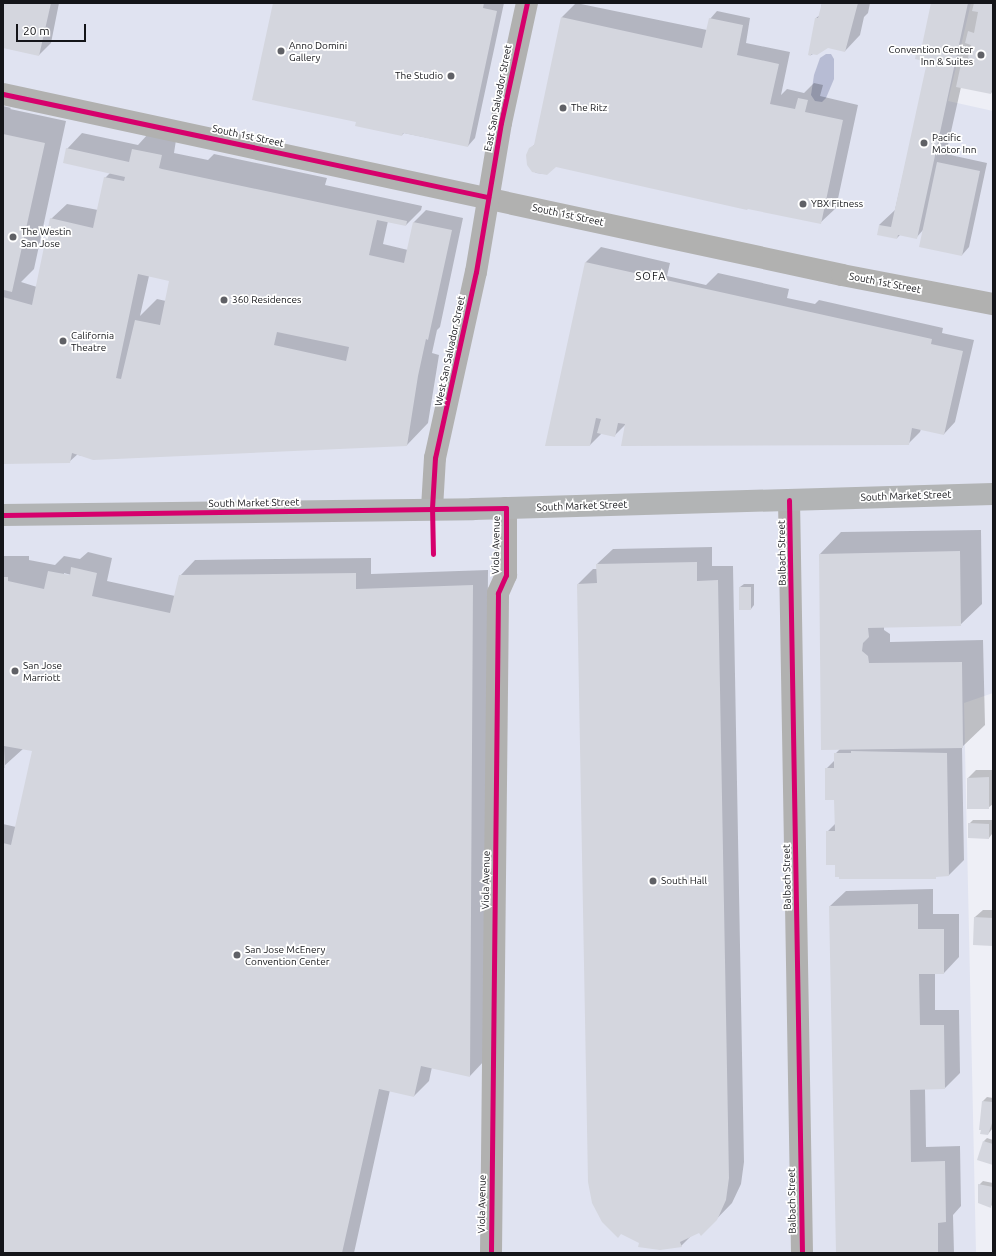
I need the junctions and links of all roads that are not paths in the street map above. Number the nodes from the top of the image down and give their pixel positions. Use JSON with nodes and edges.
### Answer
{"nodes":[{"id":1,"x":527,"y":3,"type":"edge"},
{"id":2,"x":3,"y":94,"type":"edge"},
{"id":3,"x":488,"y":197,"type":"junction"},
{"id":4,"x":993,"y":304,"type":"edge"},
{"id":5,"x":993,"y":494,"type":"edge"},
{"id":6,"x":789,"y":500,"type":"junction"},
{"id":7,"x":432,"y":508,"type":"junction"},
{"id":8,"x":506,"y":508,"type":"junction"},
{"id":9,"x":3,"y":515,"type":"edge"},
{"id":10,"x":491,"y":1253,"type":"edge"},
{"id":11,"x":802,"y":1253,"type":"edge"}],
"edges":[{"from":1,"to":3,"type":"street","name":"East San Salvador Street"},
{"from":2,"to":3,"type":"street","name":"South 1st Street"},
{"from":3,"to":4,"type":"street","name":"South 1st Street"},
{"from":3,"to":7,"type":"street","name":"West San Salvador Street"},
{"from":5,"to":6,"type":"main road","name":"South Market Street"},
{"from":6,"to":8,"type":"main road","name":"South Market Street"},
{"from":6,"to":11,"type":"street","name":"Balbach Street"},
{"from":7,"to":8,"type":"main road","name":"South Market Street"},
{"from":7,"to":9,"type":"main road","name":"South Market Street"},
{"from":8,"to":10,"type":"street","name":"Viola Avenue"}]}
